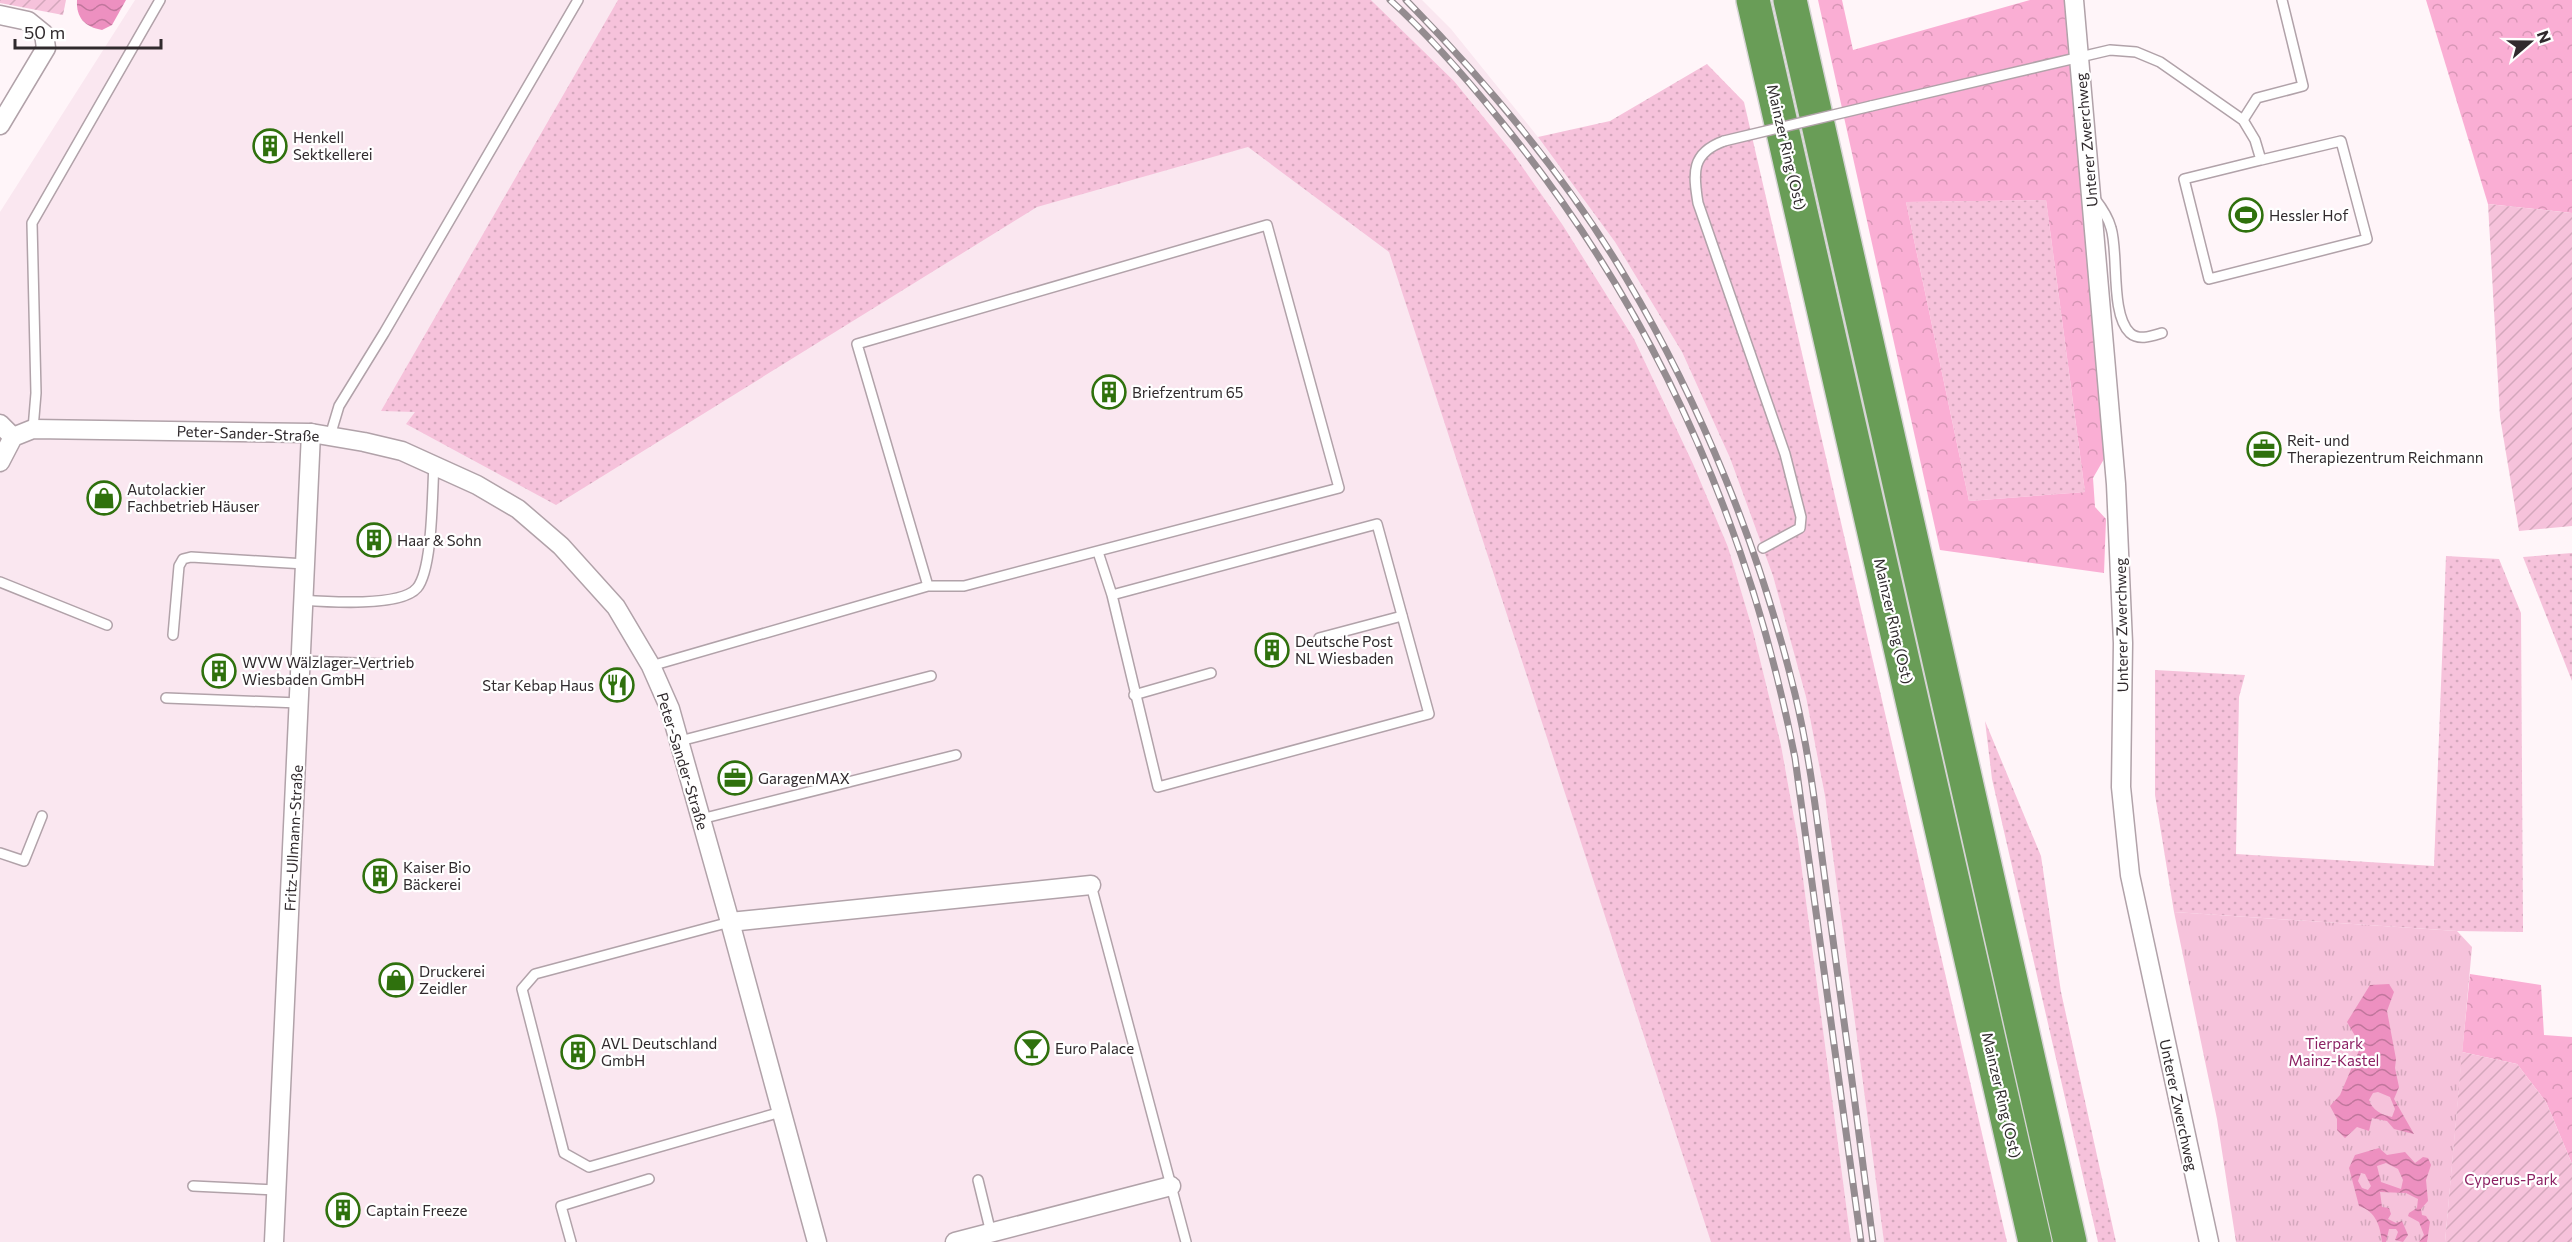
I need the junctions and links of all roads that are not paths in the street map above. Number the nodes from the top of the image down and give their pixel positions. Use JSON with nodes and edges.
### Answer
{"nodes":[{"id":1,"x":160,"y":0,"type":"edge"},
{"id":2,"x":578,"y":0,"type":"edge"},
{"id":3,"x":1753,"y":0,"type":"edge"},
{"id":4,"x":1790,"y":0,"type":"edge"},
{"id":5,"x":2074,"y":0,"type":"edge"},
{"id":6,"x":2282,"y":0,"type":"edge"},
{"id":7,"x":0,"y":15,"type":"edge"},
{"id":8,"x":2079,"y":57,"type":"junction"},
{"id":9,"x":2243,"y":120,"type":"junction"},
{"id":10,"x":0,"y":125,"type":"edge"},
{"id":11,"x":2261,"y":160,"type":"junction"},
{"id":12,"x":2091,"y":192,"type":"junction"},
{"id":13,"x":2162,"y":333,"type":"dead end"},
{"id":14,"x":33,"y":429,"type":"junction"},
{"id":15,"x":6,"y":431,"type":"edge"},
{"id":16,"x":311,"y":433,"type":"junction"},
{"id":17,"x":330,"y":436,"type":"junction"},
{"id":18,"x":0,"y":462,"type":"edge"},
{"id":19,"x":434,"y":465,"type":"junction"},
{"id":20,"x":1763,"y":548,"type":"dead end"},
{"id":21,"x":1098,"y":552,"type":"junction"},
{"id":22,"x":305,"y":564,"type":"junction"},
{"id":23,"x":0,"y":582,"type":"edge"},
{"id":24,"x":928,"y":586,"type":"junction"},
{"id":25,"x":1112,"y":595,"type":"junction"},
{"id":26,"x":303,"y":600,"type":"junction"},
{"id":27,"x":1402,"y":616,"type":"junction"},
{"id":28,"x":107,"y":625,"type":"dead end"},
{"id":29,"x":173,"y":635,"type":"dead end"},
{"id":30,"x":1319,"y":638,"type":"dead end"},
{"id":31,"x":301,"y":661,"type":"junction"},
{"id":32,"x":385,"y":664,"type":"dead end"},
{"id":33,"x":651,"y":666,"type":"junction"},
{"id":34,"x":1211,"y":673,"type":"dead end"},
{"id":35,"x":931,"y":676,"type":"dead end"},
{"id":36,"x":1134,"y":695,"type":"junction"},
{"id":37,"x":166,"y":698,"type":"dead end"},
{"id":38,"x":299,"y":703,"type":"junction"},
{"id":39,"x":680,"y":741,"type":"junction"},
{"id":40,"x":956,"y":755,"type":"dead end"},
{"id":41,"x":42,"y":816,"type":"dead end"},
{"id":42,"x":701,"y":819,"type":"junction"},
{"id":43,"x":0,"y":853,"type":"edge"},
{"id":44,"x":1091,"y":885,"type":"joint"},
{"id":45,"x":730,"y":922,"type":"junction"},
{"id":46,"x":781,"y":1112,"type":"junction"},
{"id":47,"x":649,"y":1179,"type":"dead end"},
{"id":48,"x":978,"y":1180,"type":"dead end"},
{"id":49,"x":193,"y":1186,"type":"dead end"},
{"id":50,"x":1171,"y":1186,"type":"junction"},
{"id":51,"x":277,"y":1190,"type":"junction"},
{"id":52,"x":992,"y":1233,"type":"junction"},
{"id":53,"x":274,"y":1242,"type":"edge"},
{"id":54,"x":571,"y":1242,"type":"edge"},
{"id":55,"x":817,"y":1242,"type":"edge"},
{"id":56,"x":955,"y":1242,"type":"edge"},
{"id":57,"x":1186,"y":1242,"type":"edge"},
{"id":58,"x":2035,"y":1242,"type":"edge"},
{"id":59,"x":2070,"y":1242,"type":"edge"},
{"id":60,"x":2209,"y":1242,"type":"edge"}],
"edges":[{"from":1,"to":14,"type":"lane"},
{"from":2,"to":17,"type":"lane"},
{"from":3,"to":58,"type":"highway","name":"Mainzer Ring (Ost)"},
{"from":4,"to":59,"type":"highway"},
{"from":5,"to":8,"type":"street","name":"Unterer Zwerchweg"},
{"from":6,"to":9,"type":"lane"},
{"from":7,"to":10,"type":"street"},
{"from":8,"to":9,"type":"lane"},
{"from":8,"to":12,"type":"street","name":"Unterer Zwerchweg"},
{"from":8,"to":20,"type":"lane","bridge":true},
{"from":9,"to":11,"type":"lane"},
{"from":11,"to":11,"type":"lane"},
{"from":12,"to":13,"type":"lane"},
{"from":12,"to":60,"type":"street","name":"Unterer Zwerchweg"},
{"from":14,"to":15,"type":"street","name":"Peter-Sander-Straße"},
{"from":14,"to":16,"type":"street","name":"Peter-Sander-Straße"},
{"from":15,"to":18,"type":"street","name":"Peter-Sander-Straße"},
{"from":16,"to":17,"type":"street","name":"Peter-Sander-Straße"},
{"from":16,"to":22,"type":"street","name":"Fritz-Ullmann-Straße"},
{"from":17,"to":19,"type":"street","name":"Peter-Sander-Straße"},
{"from":19,"to":26,"type":"lane"},
{"from":19,"to":33,"type":"street","name":"Peter-Sander-Straße"},
{"from":21,"to":24,"type":"lane"},
{"from":21,"to":24,"type":"lane"},
{"from":21,"to":25,"type":"lane"},
{"from":22,"to":26,"type":"street","name":"Fritz-Ullmann-Straße"},
{"from":22,"to":29,"type":"lane"},
{"from":23,"to":28,"type":"lane"},
{"from":24,"to":33,"type":"lane"},
{"from":25,"to":27,"type":"lane"},
{"from":25,"to":36,"type":"lane"},
{"from":26,"to":31,"type":"street","name":"Fritz-Ullmann-Straße"},
{"from":27,"to":30,"type":"lane"},
{"from":27,"to":36,"type":"lane"},
{"from":31,"to":32,"type":"lane"},
{"from":31,"to":38,"type":"street","name":"Fritz-Ullmann-Straße"},
{"from":33,"to":39,"type":"street","name":"Peter-Sander-Straße"},
{"from":34,"to":36,"type":"lane"},
{"from":35,"to":39,"type":"lane"},
{"from":37,"to":38,"type":"lane"},
{"from":38,"to":51,"type":"street","name":"Fritz-Ullmann-Straße"},
{"from":39,"to":42,"type":"street","name":"Peter-Sander-Straße"},
{"from":40,"to":42,"type":"lane"},
{"from":41,"to":43,"type":"lane"},
{"from":42,"to":45,"type":"street","name":"Peter-Sander-Straße"},
{"from":44,"to":45,"type":"street"},
{"from":44,"to":50,"type":"lane"},
{"from":45,"to":46,"type":"street","name":"Peter-Sander-Straße"},
{"from":45,"to":46,"type":"lane"},
{"from":46,"to":55,"type":"street","name":"Peter-Sander-Straße"},
{"from":47,"to":54,"type":"lane"},
{"from":48,"to":52,"type":"lane"},
{"from":49,"to":51,"type":"lane"},
{"from":50,"to":52,"type":"street"},
{"from":50,"to":57,"type":"lane"},
{"from":51,"to":53,"type":"street","name":"Fritz-Ullmann-Straße"},
{"from":52,"to":56,"type":"street"}]}
